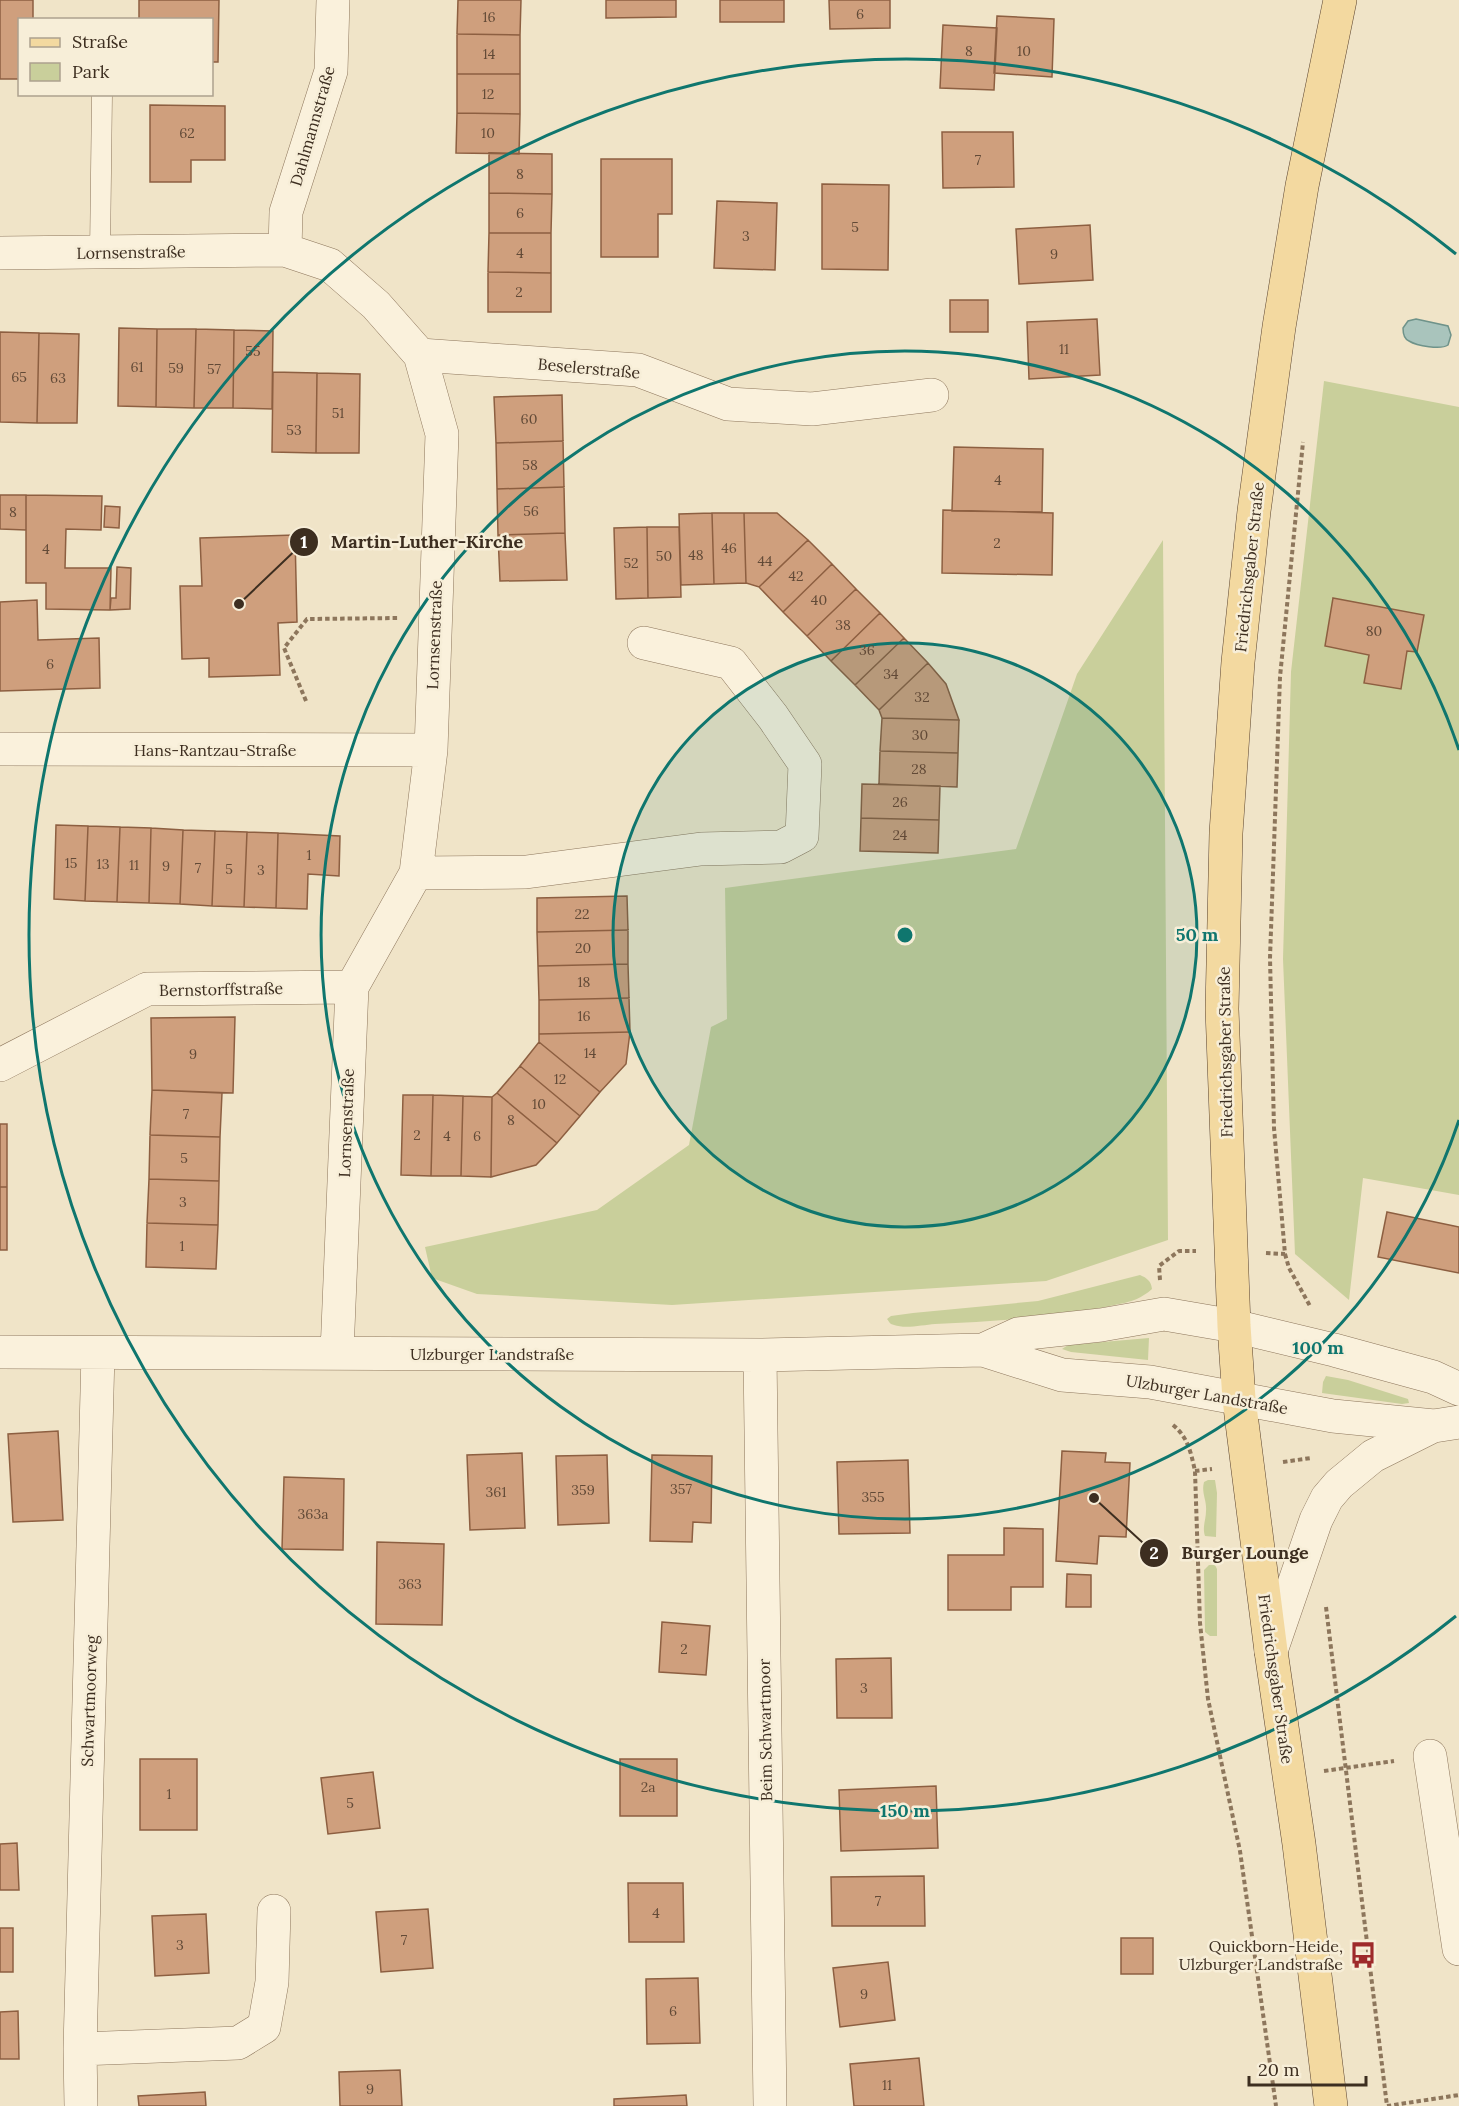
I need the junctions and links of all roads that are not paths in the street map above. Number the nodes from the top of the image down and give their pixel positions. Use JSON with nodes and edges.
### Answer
{"nodes":[{"id":1,"x":333,"y":0,"type":"edge"},
{"id":2,"x":1340,"y":0,"type":"edge"},
{"id":3,"x":102,"y":96,"type":"edge"},
{"id":4,"x":285,"y":250,"type":"junction"},
{"id":5,"x":100,"y":252,"type":"junction"},
{"id":6,"x":0,"y":253,"type":"edge"},
{"id":7,"x":420,"y":355,"type":"junction"},
{"id":8,"x":932,"y":395,"type":"dead end"},
{"id":9,"x":644,"y":643,"type":"dead end"},
{"id":10,"x":0,"y":749,"type":"edge"},
{"id":11,"x":431,"y":750,"type":"junction"},
{"id":12,"x":416,"y":873,"type":"junction"},
{"id":13,"x":352,"y":987,"type":"junction"},
{"id":14,"x":0,"y":1065,"type":"edge"},
{"id":15,"x":1234,"y":1326,"type":"junction"},
{"id":16,"x":983,"y":1350,"type":"junction"},
{"id":17,"x":0,"y":1352,"type":"edge"},
{"id":18,"x":98,"y":1353,"type":"junction"},
{"id":19,"x":337,"y":1353,"type":"junction"},
{"id":20,"x":760,"y":1355,"type":"junction"},
{"id":21,"x":1459,"y":1389,"type":"edge"},
{"id":22,"x":1239,"y":1399,"type":"junction"},
{"id":23,"x":1446,"y":1424,"type":"edge"},
{"id":24,"x":1271,"y":1651,"type":"junction"},
{"id":25,"x":1430,"y":1756,"type":"road end"},
{"id":26,"x":274,"y":1911,"type":"dead end"},
{"id":27,"x":1458,"y":1936,"type":"edge"},
{"id":28,"x":80,"y":2049,"type":"junction"},
{"id":29,"x":81,"y":2106,"type":"edge"},
{"id":30,"x":770,"y":2106,"type":"edge"},
{"id":31,"x":1331,"y":2106,"type":"edge"}],
"edges":[{"from":1,"to":4,"type":"street","name":"Dahlmannstraße"},
{"from":2,"to":15,"type":"main road","name":"Friedrichsgaber Straße"},
{"from":3,"to":5,"type":"lane"},
{"from":4,"to":5,"type":"street","name":"Lornsenstraße"},
{"from":4,"to":7,"type":"street","name":"Lornsenstraße"},
{"from":5,"to":6,"type":"street","name":"Lornsenstraße"},
{"from":7,"to":8,"type":"street","name":"Beselerstraße"},
{"from":7,"to":11,"type":"street","name":"Lornsenstraße"},
{"from":9,"to":12,"type":"street"},
{"from":10,"to":11,"type":"street","name":"Hans-Rantzau-Straße"},
{"from":11,"to":12,"type":"street","name":"Lornsenstraße"},
{"from":12,"to":13,"type":"street","name":"Lornsenstraße"},
{"from":13,"to":14,"type":"street","name":"Bernstorffstraße"},
{"from":13,"to":19,"type":"street","name":"Lornsenstraße"},
{"from":15,"to":16,"type":"street","name":"Ulzburger Landstraße"},
{"from":15,"to":21,"type":"street","name":"Ulzburger Landstraße"},
{"from":15,"to":22,"type":"main road","name":"Friedrichsgaber Straße"},
{"from":16,"to":20,"type":"street","name":"Ulzburger Landstraße"},
{"from":16,"to":22,"type":"street","name":"Ulzburger Landstraße"},
{"from":17,"to":18,"type":"street","name":"Ulzburger Landstraße"},
{"from":18,"to":19,"type":"street","name":"Ulzburger Landstraße"},
{"from":18,"to":28,"type":"street","name":"Schwartmoorweg"},
{"from":19,"to":20,"type":"street","name":"Ulzburger Landstraße"},
{"from":20,"to":30,"type":"street","name":"Beim Schwartmoor"},
{"from":22,"to":23,"type":"street","name":"Ulzburger Landstraße"},
{"from":22,"to":24,"type":"main road","name":"Friedrichsgaber Straße"},
{"from":23,"to":24,"type":"street","name":"Ulzburger Landstraße"},
{"from":24,"to":31,"type":"main road","name":"Friedrichsgaber Straße"},
{"from":25,"to":27,"type":"street"},
{"from":26,"to":28,"type":"street"},
{"from":28,"to":29,"type":"street","name":"Schwartmoorweg"}]}
